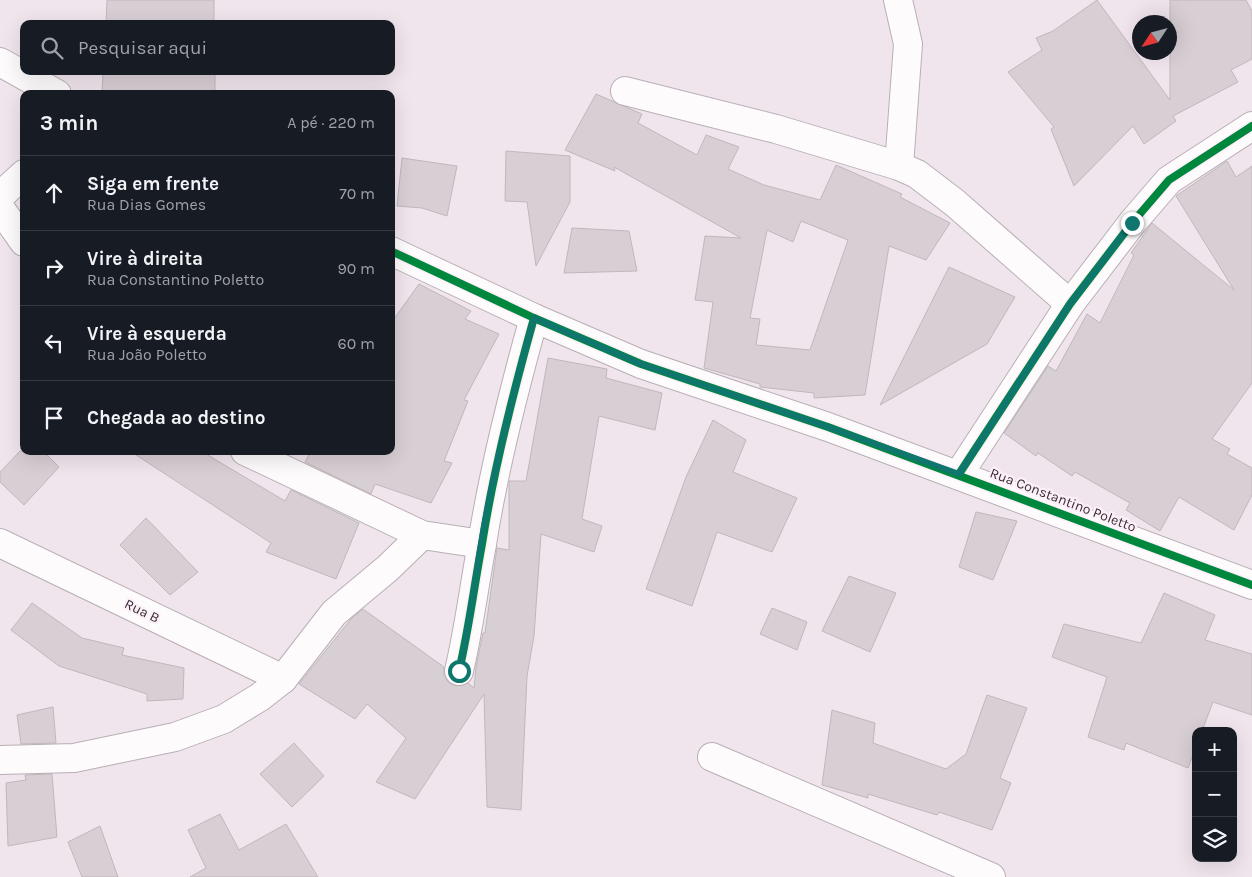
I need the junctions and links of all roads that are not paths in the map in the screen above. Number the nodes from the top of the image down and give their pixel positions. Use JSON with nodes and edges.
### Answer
{"nodes":[{"id":1,"x":898,"y":0,"type":"edge"},
{"id":2,"x":0,"y":62,"type":"edge"},
{"id":3,"x":20,"y":73,"type":"edge"},
{"id":4,"x":23,"y":75,"type":"edge"},
{"id":5,"x":50,"y":90,"type":"edge"},
{"id":6,"x":625,"y":91,"type":"dead end"},
{"id":7,"x":1252,"y":126,"type":"edge"},
{"id":8,"x":899,"y":166,"type":"junction"},
{"id":9,"x":20,"y":178,"type":"edge"},
{"id":10,"x":0,"y":196,"type":"edge"},
{"id":11,"x":0,"y":208,"type":"edge"},
{"id":12,"x":20,"y":236,"type":"edge"},
{"id":13,"x":395,"y":253,"type":"edge"},
{"id":14,"x":1070,"y":304,"type":"junction"},
{"id":15,"x":534,"y":318,"type":"junction"},
{"id":16,"x":253,"y":455,"type":"edge"},
{"id":17,"x":959,"y":474,"type":"junction"},
{"id":18,"x":422,"y":535,"type":"junction"},
{"id":19,"x":0,"y":543,"type":"edge"},
{"id":20,"x":482,"y":544,"type":"junction"},
{"id":21,"x":1252,"y":585,"type":"edge"},
{"id":22,"x":459,"y":671,"type":"dead end"},
{"id":23,"x":283,"y":679,"type":"junction"},
{"id":24,"x":712,"y":757,"type":"dead end"},
{"id":25,"x":0,"y":760,"type":"edge"},
{"id":26,"x":991,"y":877,"type":"edge"}],
"edges":[{"from":1,"to":8,"type":"street"},
{"from":2,"to":3,"type":"street"},
{"from":4,"to":5,"type":"street"},
{"from":6,"to":8,"type":"street"},
{"from":7,"to":14,"type":"street"},
{"from":8,"to":14,"type":"street"},
{"from":9,"to":10,"type":"street"},
{"from":11,"to":12,"type":"street"},
{"from":13,"to":15,"type":"street","name":"Rua Constantino Poletto"},
{"from":14,"to":17,"type":"street"},
{"from":15,"to":17,"type":"street","name":"Rua Constantino Poletto"},
{"from":15,"to":20,"type":"street"},
{"from":16,"to":18,"type":"street"},
{"from":17,"to":21,"type":"street","name":"Rua Constantino Poletto"},
{"from":18,"to":20,"type":"street"},
{"from":18,"to":23,"type":"street"},
{"from":19,"to":23,"type":"street","name":"Rua B"},
{"from":20,"to":22,"type":"street"},
{"from":23,"to":25,"type":"street"},
{"from":24,"to":26,"type":"street"}]}
